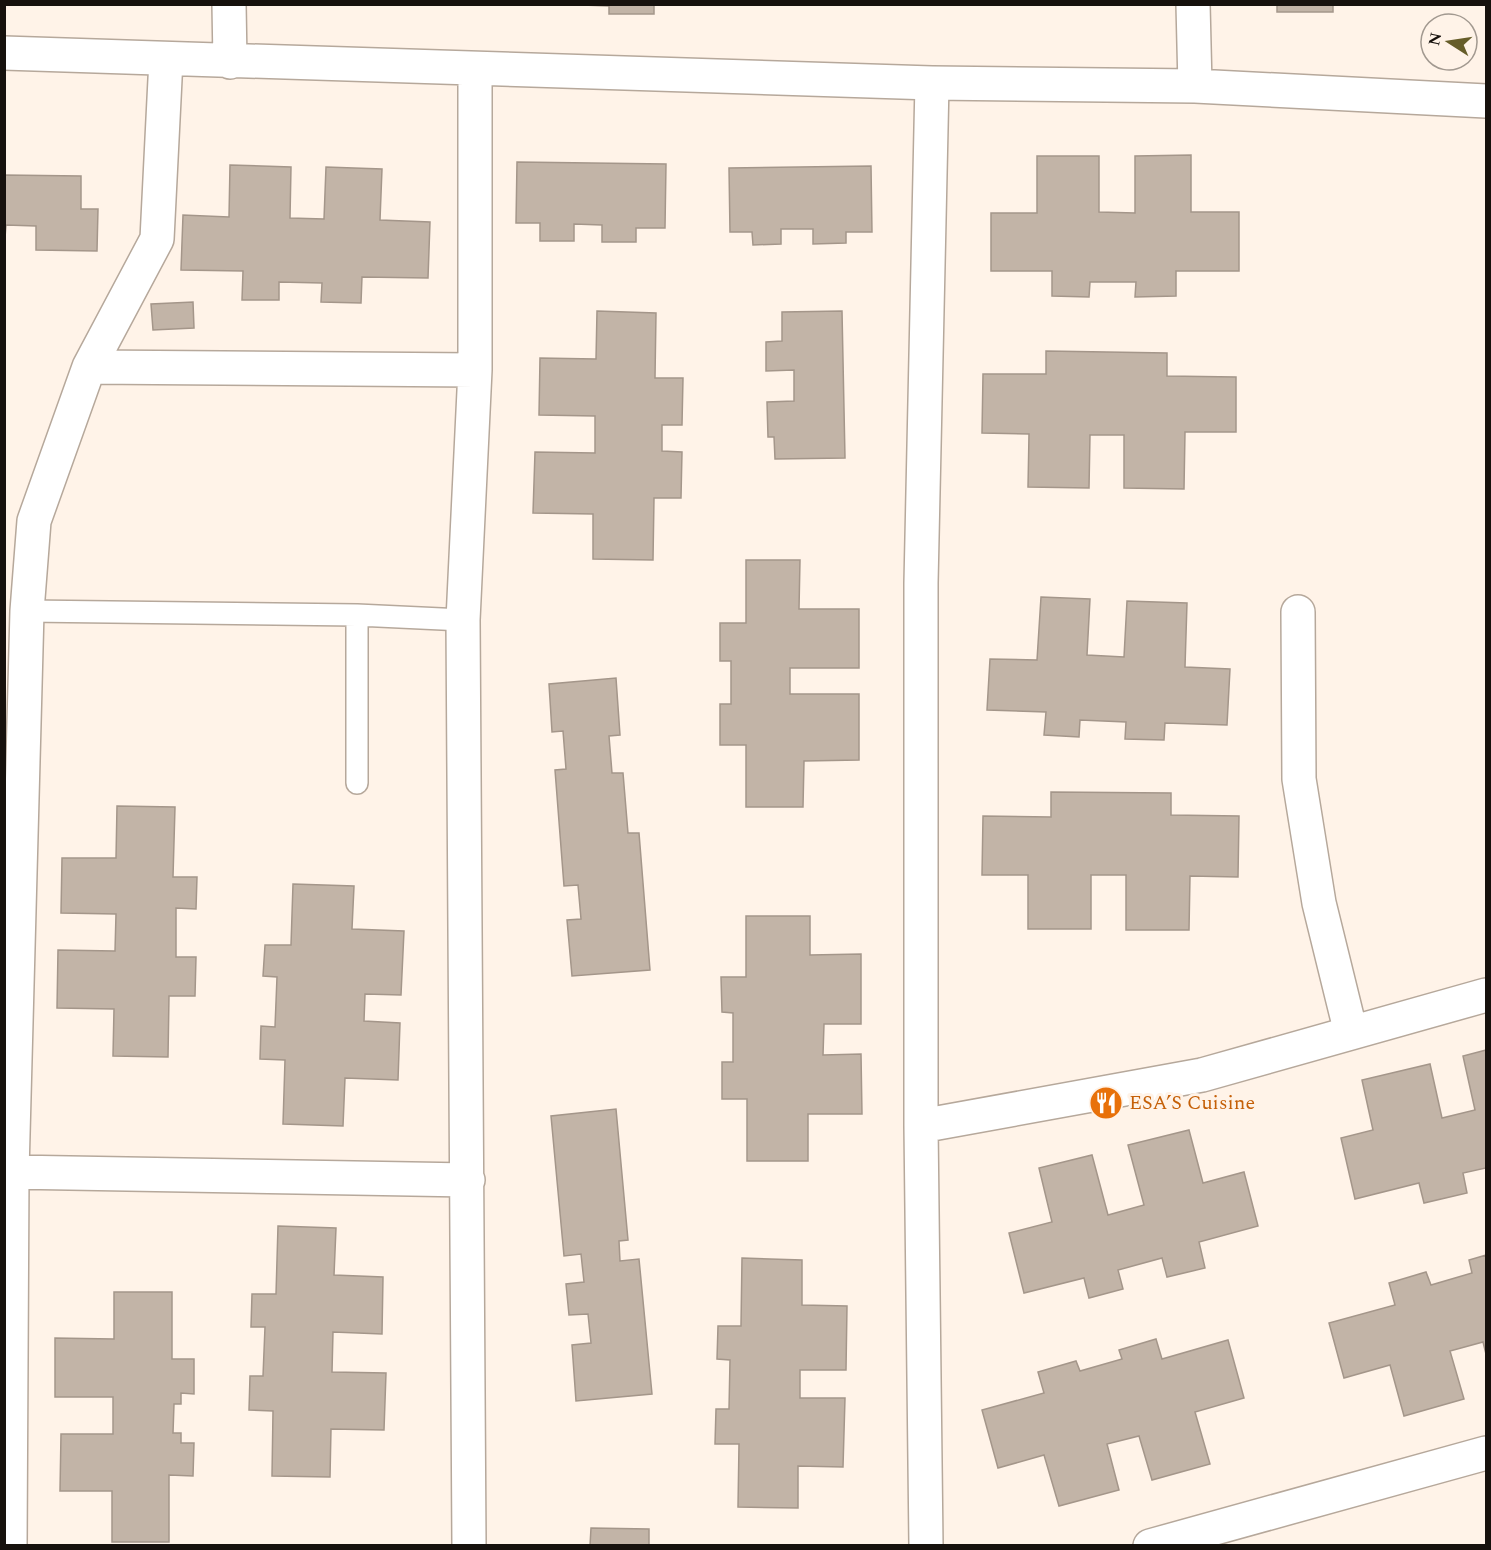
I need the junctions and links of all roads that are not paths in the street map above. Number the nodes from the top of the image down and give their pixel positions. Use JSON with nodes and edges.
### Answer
{"nodes":[{"id":1,"x":230,"y":4,"type":"edge"},
{"id":2,"x":1193,"y":4,"type":"edge"},
{"id":3,"x":4,"y":53,"type":"edge"},
{"id":4,"x":166,"y":59,"type":"junction"},
{"id":5,"x":230,"y":62,"type":"junction"},
{"id":6,"x":475,"y":70,"type":"junction"},
{"id":7,"x":932,"y":83,"type":"junction"},
{"id":8,"x":1195,"y":86,"type":"junction"},
{"id":9,"x":1486,"y":101,"type":"edge"},
{"id":10,"x":89,"y":367,"type":"junction"},
{"id":11,"x":475,"y":370,"type":"junction"},
{"id":12,"x":27,"y":611,"type":"junction"},
{"id":13,"x":1298,"y":612,"type":"dead end"},
{"id":14,"x":357,"y":615,"type":"junction"},
{"id":15,"x":463,"y":620,"type":"junction"},
{"id":16,"x":357,"y":783,"type":"dead end"},
{"id":17,"x":1486,"y":995,"type":"edge"},
{"id":18,"x":1351,"y":1033,"type":"junction"},
{"id":19,"x":921,"y":1126,"type":"junction"},
{"id":20,"x":12,"y":1172,"type":"junction"},
{"id":21,"x":468,"y":1179,"type":"junction"},
{"id":22,"x":1486,"y":1453,"type":"edge"},
{"id":23,"x":1235,"y":1535,"type":"edge"},
{"id":24,"x":10,"y":1545,"type":"edge"},
{"id":25,"x":469,"y":1545,"type":"edge"},
{"id":26,"x":926,"y":1545,"type":"edge"},
{"id":27,"x":1150,"y":1545,"type":"edge"}],
"edges":[{"from":1,"to":5,"type":"street"},
{"from":2,"to":8,"type":"street"},
{"from":3,"to":4,"type":"street"},
{"from":4,"to":5,"type":"street"},
{"from":4,"to":10,"type":"street"},
{"from":5,"to":6,"type":"street"},
{"from":6,"to":7,"type":"street"},
{"from":6,"to":11,"type":"street"},
{"from":7,"to":8,"type":"street"},
{"from":7,"to":19,"type":"street"},
{"from":8,"to":9,"type":"street"},
{"from":10,"to":11,"type":"street"},
{"from":10,"to":12,"type":"street"},
{"from":11,"to":15,"type":"street"},
{"from":12,"to":14,"type":"lane"},
{"from":12,"to":20,"type":"street"},
{"from":13,"to":18,"type":"street"},
{"from":14,"to":15,"type":"lane"},
{"from":14,"to":16,"type":"lane"},
{"from":15,"to":21,"type":"street"},
{"from":17,"to":18,"type":"street"},
{"from":18,"to":19,"type":"street"},
{"from":19,"to":26,"type":"street"},
{"from":20,"to":21,"type":"street"},
{"from":20,"to":24,"type":"street"},
{"from":21,"to":25,"type":"street"},
{"from":22,"to":23,"type":"street"},
{"from":23,"to":27,"type":"street"}]}
